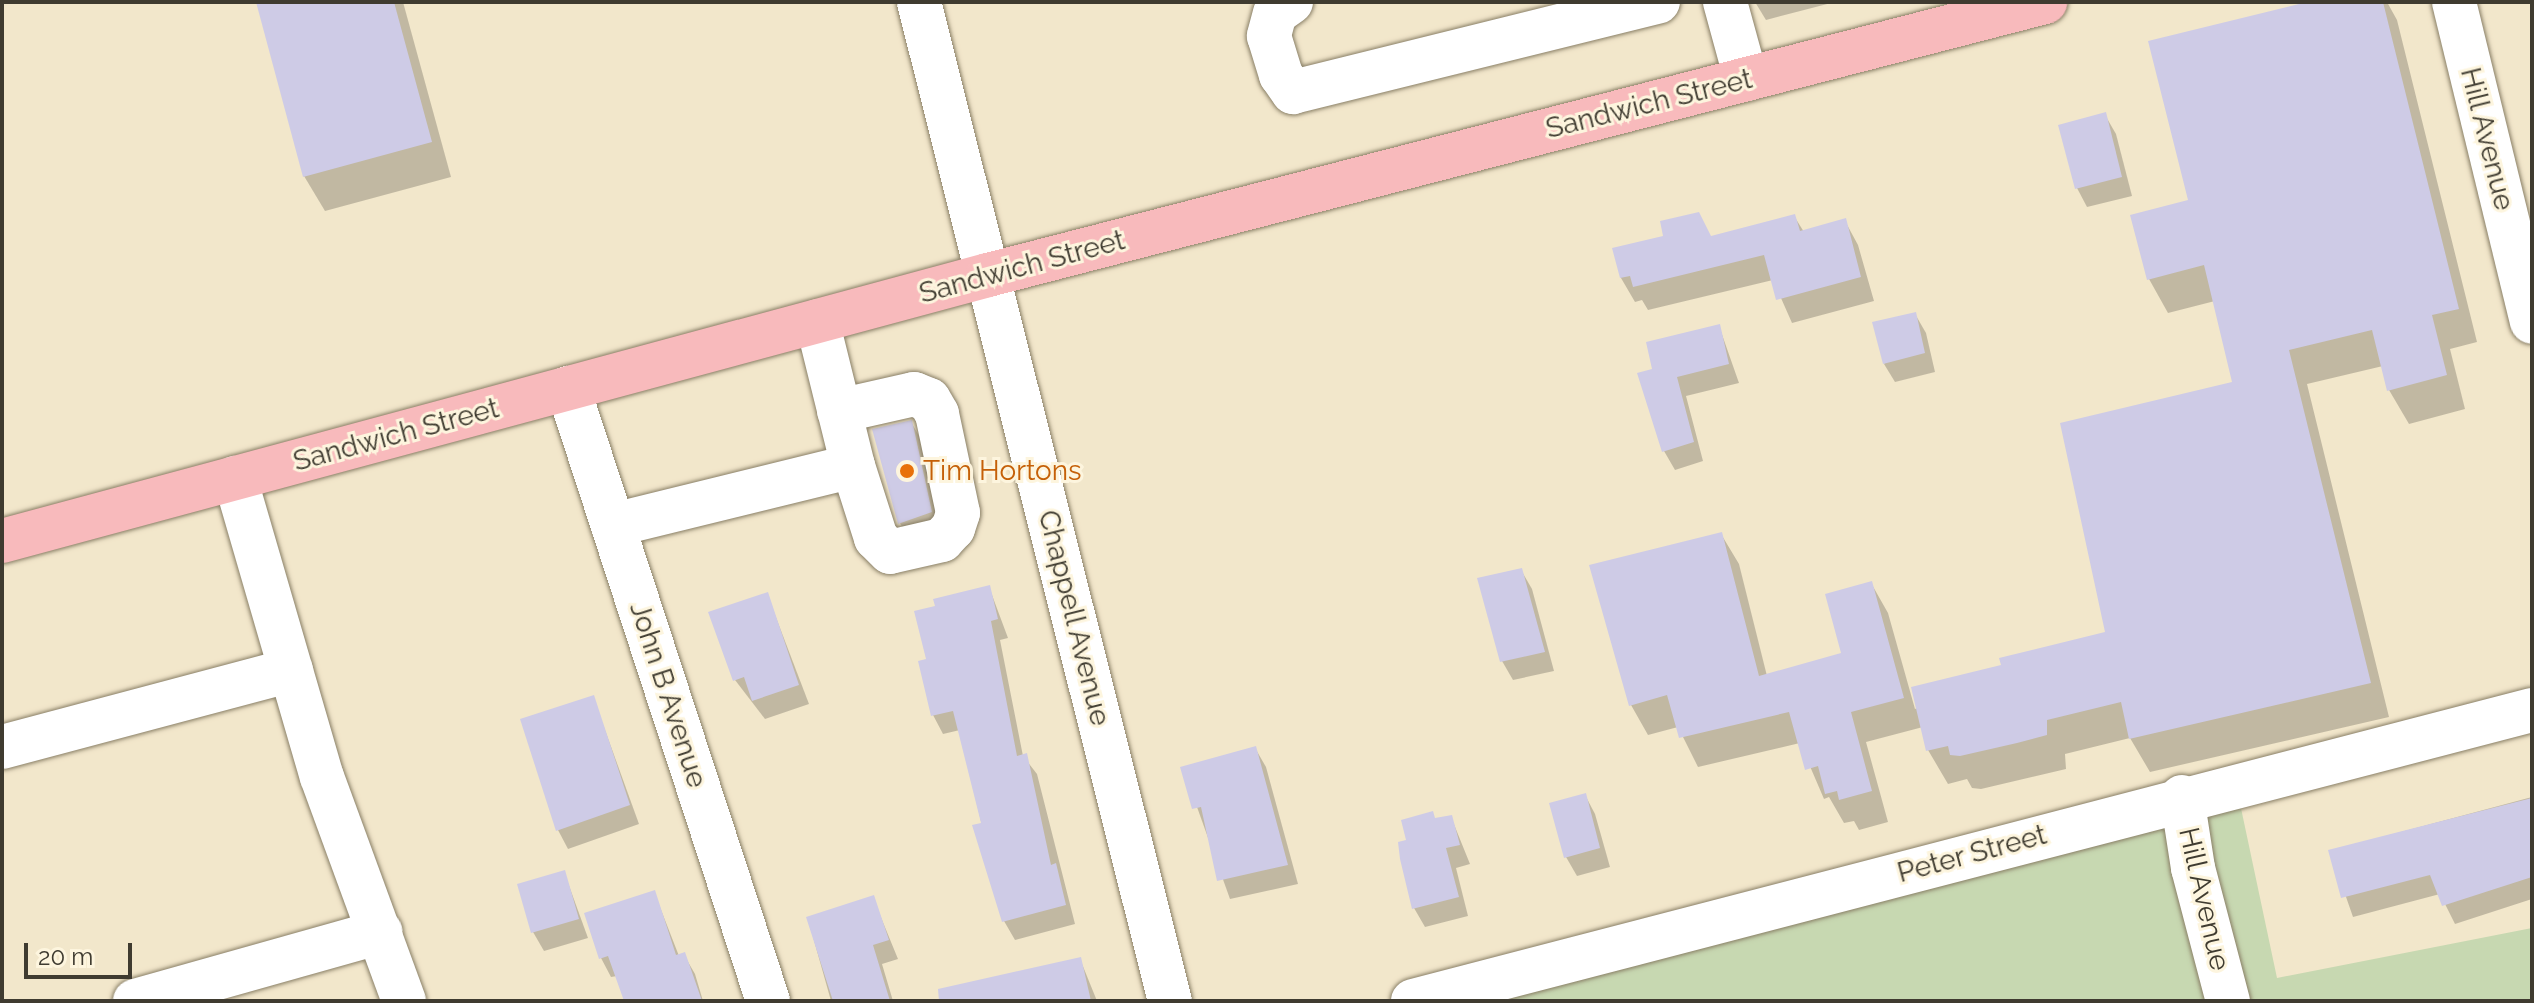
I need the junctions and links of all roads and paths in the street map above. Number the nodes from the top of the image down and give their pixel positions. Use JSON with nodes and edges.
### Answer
{"nodes":[{"id":1,"x":919,"y":2,"type":"edge"},
{"id":2,"x":1291,"y":2,"type":"edge"},
{"id":3,"x":1658,"y":2,"type":"edge"},
{"id":4,"x":1725,"y":2,"type":"edge"},
{"id":5,"x":2045,"y":2,"type":"edge"},
{"id":6,"x":2454,"y":2,"type":"edge"},
{"id":7,"x":1746,"y":79,"type":"junction"},
{"id":8,"x":988,"y":275,"type":"junction"},
{"id":9,"x":817,"y":321,"type":"junction"},
{"id":10,"x":2532,"y":322,"type":"edge"},
{"id":11,"x":568,"y":388,"type":"junction"},
{"id":12,"x":839,"y":411,"type":"junction"},
{"id":13,"x":853,"y":466,"type":"junction"},
{"id":14,"x":235,"y":478,"type":"junction"},
{"id":15,"x":613,"y":525,"type":"junction"},
{"id":16,"x":2,"y":541,"type":"edge"},
{"id":17,"x":291,"y":670,"type":"junction"},
{"id":18,"x":2532,"y":710,"type":"edge"},
{"id":19,"x":2,"y":747,"type":"edge"},
{"id":20,"x":2182,"y":797,"type":"junction"},
{"id":21,"x":380,"y":932,"type":"junction"},
{"id":22,"x":135,"y":1001,"type":"edge"},
{"id":23,"x":404,"y":1001,"type":"edge"},
{"id":24,"x":768,"y":1001,"type":"edge"},
{"id":25,"x":1170,"y":1001,"type":"edge"},
{"id":26,"x":1413,"y":1001,"type":"edge"},
{"id":27,"x":2228,"y":1001,"type":"edge"}],
"edges":[{"from":1,"to":8,"type":"street","name":"Chappell Avenue"},
{"from":2,"to":3,"type":"street"},
{"from":4,"to":7,"type":"street"},
{"from":5,"to":7,"type":"main road","name":"Sandwich Street"},
{"from":6,"to":10,"type":"street","name":"Hill Avenue"},
{"from":7,"to":8,"type":"main road","name":"Sandwich Street"},
{"from":8,"to":9,"type":"main road","name":"Sandwich Street"},
{"from":8,"to":25,"type":"street","name":"Chappell Avenue"},
{"from":9,"to":11,"type":"main road","name":"Sandwich Street"},
{"from":9,"to":12,"type":"street"},
{"from":11,"to":14,"type":"main road","name":"Sandwich Street"},
{"from":11,"to":15,"type":"street","name":"John B Avenue"},
{"from":12,"to":13,"type":"street"},
{"from":12,"to":13,"type":"street"},
{"from":13,"to":15,"type":"street"},
{"from":14,"to":16,"type":"main road","name":"Sandwich Street"},
{"from":14,"to":17,"type":"street"},
{"from":15,"to":24,"type":"street","name":"John B Avenue"},
{"from":17,"to":19,"type":"street"},
{"from":17,"to":21,"type":"street"},
{"from":18,"to":20,"type":"street","name":"Peter Street"},
{"from":20,"to":26,"type":"street","name":"Peter Street"},
{"from":20,"to":27,"type":"street","name":"Hill Avenue"},
{"from":21,"to":22,"type":"street"},
{"from":21,"to":23,"type":"street"}]}
